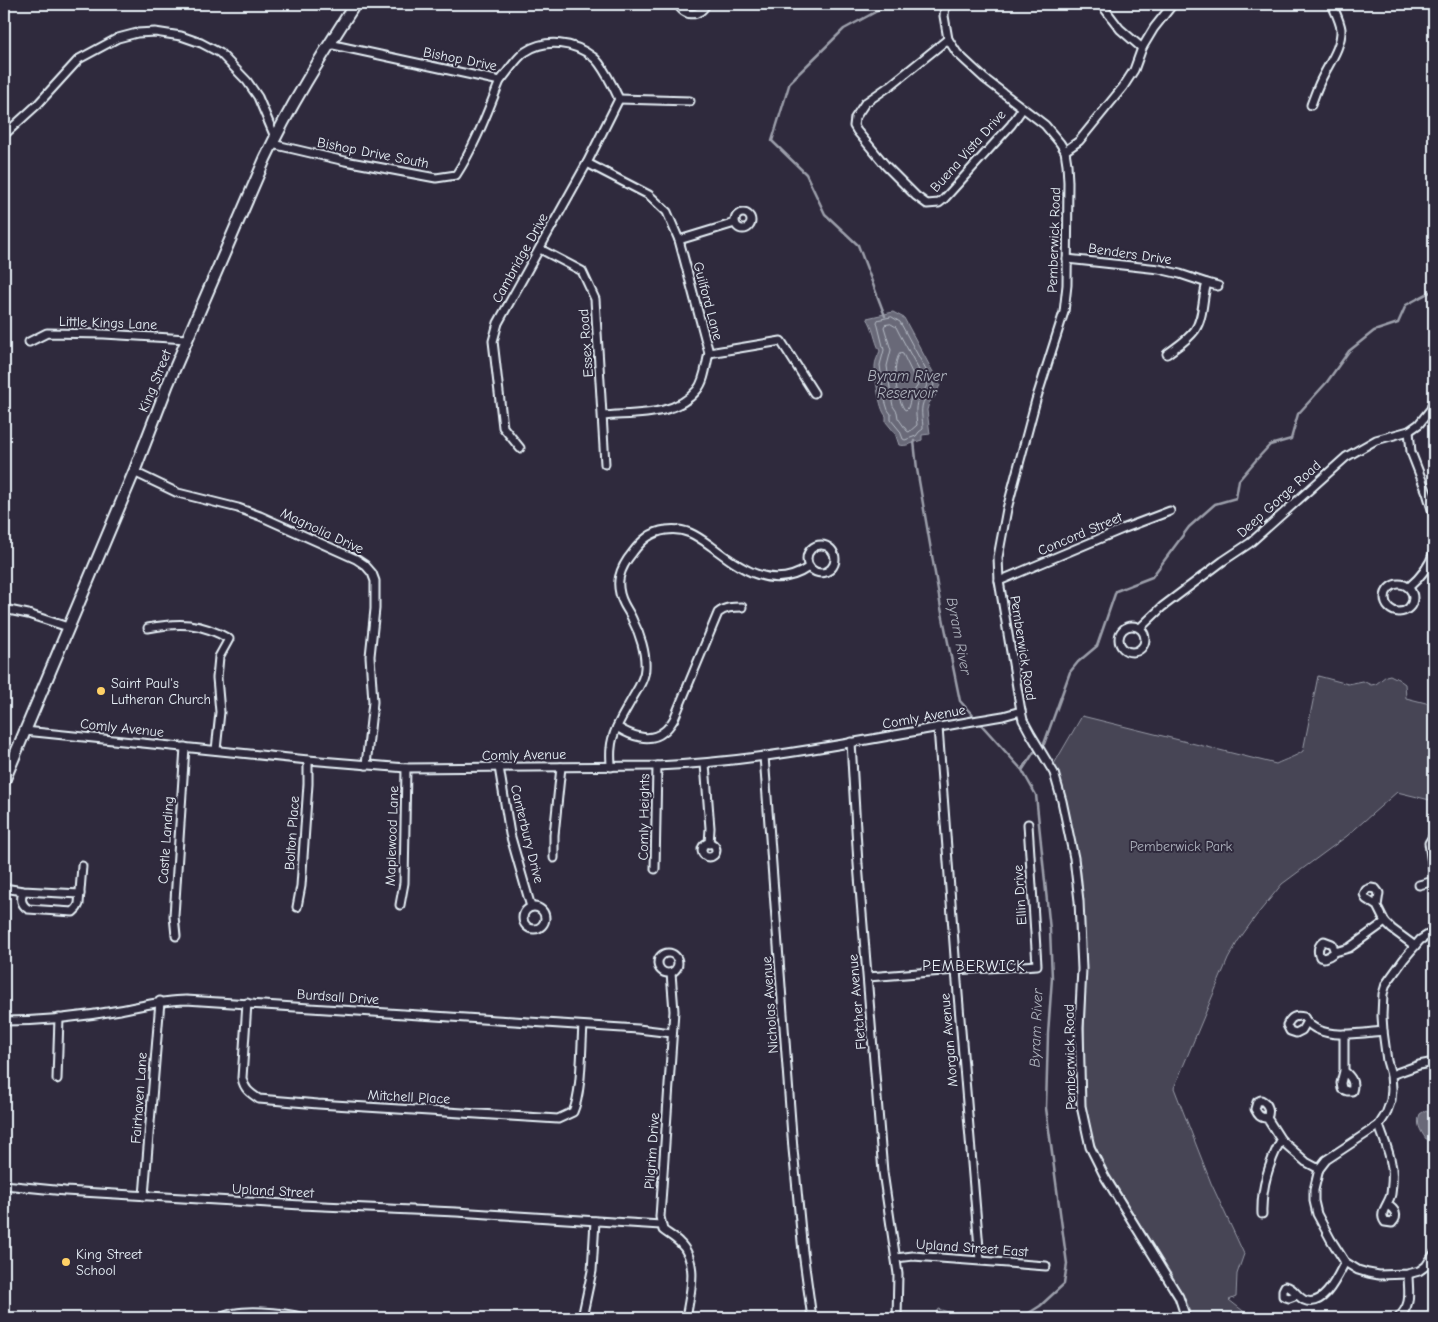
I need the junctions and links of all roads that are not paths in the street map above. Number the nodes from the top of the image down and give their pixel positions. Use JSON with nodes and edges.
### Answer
{"nodes":[{"id":1,"x":355,"y":4,"type":"edge"},
{"id":2,"x":678,"y":4,"type":"edge"},
{"id":3,"x":706,"y":4,"type":"edge"},
{"id":4,"x":945,"y":4,"type":"edge"},
{"id":5,"x":1102,"y":4,"type":"edge"},
{"id":6,"x":1172,"y":4,"type":"edge"},
{"id":7,"x":1332,"y":4,"type":"edge"},
{"id":8,"x":948,"y":38,"type":"junction"},
{"id":9,"x":329,"y":44,"type":"junction"},
{"id":10,"x":1142,"y":48,"type":"junction"},
{"id":11,"x":500,"y":81,"type":"junction"},
{"id":12,"x":619,"y":99,"type":"junction"},
{"id":13,"x":690,"y":100,"type":"dead end"},
{"id":14,"x":1311,"y":105,"type":"dead end"},
{"id":15,"x":1023,"y":108,"type":"junction"},
{"id":16,"x":4,"y":135,"type":"edge"},
{"id":17,"x":273,"y":140,"type":"junction"},
{"id":18,"x":1065,"y":151,"type":"junction"},
{"id":19,"x":587,"y":163,"type":"junction"},
{"id":20,"x":735,"y":223,"type":"dead end"},
{"id":21,"x":679,"y":240,"type":"junction"},
{"id":22,"x":540,"y":249,"type":"junction"},
{"id":23,"x":1067,"y":259,"type":"junction"},
{"id":24,"x":1207,"y":283,"type":"junction"},
{"id":25,"x":1218,"y":286,"type":"dead end"},
{"id":26,"x":187,"y":339,"type":"junction"},
{"id":27,"x":29,"y":342,"type":"dead end"},
{"id":28,"x":709,"y":353,"type":"junction"},
{"id":29,"x":1167,"y":354,"type":"dead end"},
{"id":30,"x":814,"y":393,"type":"dead end"},
{"id":31,"x":1434,"y":398,"type":"edge"},
{"id":32,"x":603,"y":416,"type":"junction"},
{"id":33,"x":1409,"y":431,"type":"junction"},
{"id":34,"x":520,"y":448,"type":"dead end"},
{"id":35,"x":606,"y":464,"type":"dead end"},
{"id":36,"x":134,"y":472,"type":"junction"},
{"id":37,"x":1170,"y":511,"type":"dead end"},
{"id":38,"x":1434,"y":516,"type":"edge"},
{"id":39,"x":1434,"y":552,"type":"edge"},
{"id":40,"x":809,"y":567,"type":"junction"},
{"id":41,"x":999,"y":581,"type":"junction"},
{"id":42,"x":1409,"y":587,"type":"junction"},
{"id":43,"x":742,"y":607,"type":"dead end"},
{"id":44,"x":4,"y":609,"type":"edge"},
{"id":45,"x":68,"y":627,"type":"junction"},
{"id":46,"x":148,"y":628,"type":"dead end"},
{"id":47,"x":1140,"y":628,"type":"dead end"},
{"id":48,"x":1021,"y":711,"type":"junction"},
{"id":49,"x":618,"y":727,"type":"junction"},
{"id":50,"x":938,"y":727,"type":"junction"},
{"id":51,"x":25,"y":731,"type":"junction"},
{"id":52,"x":851,"y":742,"type":"junction"},
{"id":53,"x":185,"y":746,"type":"junction"},
{"id":54,"x":216,"y":750,"type":"junction"},
{"id":55,"x":764,"y":756,"type":"junction"},
{"id":56,"x":308,"y":760,"type":"junction"},
{"id":57,"x":705,"y":764,"type":"junction"},
{"id":58,"x":366,"y":765,"type":"junction"},
{"id":59,"x":657,"y":766,"type":"junction"},
{"id":60,"x":499,"y":767,"type":"junction"},
{"id":61,"x":561,"y":767,"type":"junction"},
{"id":62,"x":611,"y":767,"type":"junction"},
{"id":63,"x":406,"y":768,"type":"junction"},
{"id":64,"x":4,"y":781,"type":"edge"},
{"id":65,"x":1028,"y":824,"type":"dead end"},
{"id":66,"x":1434,"y":837,"type":"edge"},
{"id":67,"x":709,"y":844,"type":"dead end"},
{"id":68,"x":554,"y":858,"type":"dead end"},
{"id":69,"x":82,"y":866,"type":"dead end"},
{"id":70,"x":656,"y":869,"type":"dead end"},
{"id":71,"x":1434,"y":880,"type":"edge"},
{"id":72,"x":1419,"y":885,"type":"dead end"},
{"id":73,"x":4,"y":888,"type":"edge"},
{"id":74,"x":23,"y":891,"type":"junction"},
{"id":75,"x":80,"y":894,"type":"junction"},
{"id":76,"x":400,"y":905,"type":"dead end"},
{"id":77,"x":1377,"y":906,"type":"dead end"},
{"id":78,"x":297,"y":907,"type":"dead end"},
{"id":79,"x":531,"y":907,"type":"dead end"},
{"id":80,"x":1386,"y":922,"type":"junction"},
{"id":81,"x":1434,"y":930,"type":"edge"},
{"id":82,"x":176,"y":936,"type":"dead end"},
{"id":83,"x":1415,"y":946,"type":"junction"},
{"id":84,"x":1335,"y":952,"type":"dead end"},
{"id":85,"x":956,"y":970,"type":"junction"},
{"id":86,"x":671,"y":973,"type":"dead end"},
{"id":87,"x":868,"y":977,"type":"junction"},
{"id":88,"x":160,"y":1001,"type":"junction"},
{"id":89,"x":247,"y":1004,"type":"junction"},
{"id":90,"x":60,"y":1018,"type":"junction"},
{"id":91,"x":4,"y":1021,"type":"edge"},
{"id":92,"x":1306,"y":1023,"type":"dead end"},
{"id":93,"x":583,"y":1026,"type":"junction"},
{"id":94,"x":1383,"y":1031,"type":"junction"},
{"id":95,"x":672,"y":1033,"type":"junction"},
{"id":96,"x":1344,"y":1034,"type":"junction"},
{"id":97,"x":1434,"y":1062,"type":"edge"},
{"id":98,"x":1344,"y":1070,"type":"dead end"},
{"id":99,"x":1391,"y":1075,"type":"junction"},
{"id":100,"x":57,"y":1079,"type":"dead end"},
{"id":101,"x":1267,"y":1118,"type":"dead end"},
{"id":102,"x":1379,"y":1125,"type":"junction"},
{"id":103,"x":1281,"y":1140,"type":"junction"},
{"id":104,"x":1320,"y":1169,"type":"junction"},
{"id":105,"x":4,"y":1185,"type":"edge"},
{"id":106,"x":144,"y":1196,"type":"junction"},
{"id":107,"x":1387,"y":1205,"type":"dead end"},
{"id":108,"x":1262,"y":1214,"type":"dead end"},
{"id":109,"x":596,"y":1221,"type":"junction"},
{"id":110,"x":661,"y":1225,"type":"junction"},
{"id":111,"x":1434,"y":1254,"type":"edge"},
{"id":112,"x":896,"y":1258,"type":"junction"},
{"id":113,"x":980,"y":1260,"type":"junction"},
{"id":114,"x":1345,"y":1262,"type":"junction"},
{"id":115,"x":1046,"y":1266,"type":"dead end"},
{"id":116,"x":1408,"y":1274,"type":"junction"},
{"id":117,"x":1297,"y":1295,"type":"dead end"},
{"id":118,"x":221,"y":1318,"type":"edge"},
{"id":119,"x":305,"y":1318,"type":"edge"},
{"id":120,"x":582,"y":1318,"type":"edge"},
{"id":121,"x":686,"y":1318,"type":"edge"},
{"id":122,"x":812,"y":1318,"type":"edge"},
{"id":123,"x":897,"y":1318,"type":"edge"},
{"id":124,"x":1186,"y":1318,"type":"edge"},
{"id":125,"x":1398,"y":1318,"type":"edge"}],
"edges":[{"from":1,"to":9,"type":"main road","name":"King Street"},
{"from":2,"to":3,"type":"street"},
{"from":4,"to":8,"type":"street"},
{"from":5,"to":10,"type":"street"},
{"from":6,"to":10,"type":"street"},
{"from":7,"to":14,"type":"street"},
{"from":8,"to":15,"type":"street"},
{"from":8,"to":15,"type":"street","name":"Buena Vista Drive"},
{"from":9,"to":11,"type":"street","name":"Bishop Drive"},
{"from":9,"to":17,"type":"main road","name":"King Street"},
{"from":10,"to":18,"type":"street"},
{"from":11,"to":12,"type":"street","name":"Bishop Drive"},
{"from":11,"to":17,"type":"street","name":"Bishop Drive South"},
{"from":12,"to":13,"type":"street"},
{"from":12,"to":19,"type":"street","name":"Cambridge Drive"},
{"from":15,"to":18,"type":"street"},
{"from":16,"to":17,"type":"street"},
{"from":17,"to":26,"type":"main road","name":"King Street"},
{"from":18,"to":23,"type":"street","name":"Pemberwick Road"},
{"from":19,"to":21,"type":"street","name":"Guilford Lane"},
{"from":19,"to":22,"type":"street","name":"Cambridge Drive"},
{"from":20,"to":21,"type":"street"},
{"from":21,"to":28,"type":"street","name":"Guilford Lane"},
{"from":22,"to":32,"type":"street","name":"Essex Road"},
{"from":22,"to":34,"type":"street","name":"Cambridge Drive"},
{"from":23,"to":24,"type":"street","name":"Benders Drive"},
{"from":23,"to":41,"type":"street","name":"Pemberwick Road"},
{"from":24,"to":25,"type":"street","name":"Benders Drive"},
{"from":24,"to":29,"type":"street"},
{"from":26,"to":27,"type":"street","name":"Little Kings Lane"},
{"from":26,"to":36,"type":"main road","name":"King Street"},
{"from":28,"to":30,"type":"street"},
{"from":28,"to":32,"type":"street","name":"Guilford Lane"},
{"from":31,"to":33,"type":"street","name":"Deep Gorge Road"},
{"from":32,"to":35,"type":"street","name":"Essex Road"},
{"from":33,"to":38,"type":"street"},
{"from":33,"to":47,"type":"street","name":"Deep Gorge Road"},
{"from":36,"to":45,"type":"main road","name":"King Street"},
{"from":36,"to":58,"type":"street","name":"Magnolia Drive"},
{"from":37,"to":41,"type":"street","name":"Concord Street"},
{"from":39,"to":42,"type":"street"},
{"from":40,"to":40,"type":"street"},
{"from":40,"to":49,"type":"street"},
{"from":41,"to":48,"type":"street","name":"Pemberwick Road"},
{"from":42,"to":42,"type":"street"},
{"from":43,"to":49,"type":"street"},
{"from":44,"to":45,"type":"street"},
{"from":45,"to":51,"type":"main road","name":"King Street"},
{"from":46,"to":54,"type":"street"},
{"from":48,"to":50,"type":"street","name":"Comly Avenue"},
{"from":48,"to":124,"type":"street","name":"Pemberwick Road"},
{"from":49,"to":62,"type":"street"},
{"from":50,"to":52,"type":"street","name":"Comly Avenue"},
{"from":50,"to":85,"type":"street","name":"Morgan Avenue"},
{"from":51,"to":53,"type":"street","name":"Comly Avenue"},
{"from":51,"to":64,"type":"main road","name":"King Street"},
{"from":52,"to":55,"type":"street","name":"Comly Avenue"},
{"from":52,"to":87,"type":"street","name":"Fletcher Avenue"},
{"from":53,"to":54,"type":"street","name":"Comly Avenue"},
{"from":53,"to":82,"type":"street","name":"Castle Landing"},
{"from":54,"to":56,"type":"street","name":"Comly Avenue"},
{"from":55,"to":57,"type":"street","name":"Comly Avenue"},
{"from":55,"to":122,"type":"street","name":"Nicholas Avenue"},
{"from":56,"to":58,"type":"street","name":"Comly Avenue"},
{"from":56,"to":78,"type":"street","name":"Bolton Place"},
{"from":57,"to":59,"type":"street","name":"Comly Avenue"},
{"from":57,"to":67,"type":"street"},
{"from":58,"to":63,"type":"street","name":"Comly Avenue"},
{"from":59,"to":62,"type":"street","name":"Comly Avenue"},
{"from":59,"to":70,"type":"street","name":"Comly Heights"},
{"from":60,"to":61,"type":"street","name":"Comly Avenue"},
{"from":60,"to":63,"type":"street","name":"Comly Avenue"},
{"from":60,"to":79,"type":"street","name":"Canterbury Drive"},
{"from":61,"to":62,"type":"street","name":"Comly Avenue"},
{"from":61,"to":68,"type":"street"},
{"from":63,"to":76,"type":"street","name":"Maplewood Lane"},
{"from":65,"to":85,"type":"street","name":"Ellin Drive"},
{"from":66,"to":71,"type":"street"},
{"from":69,"to":75,"type":"street"},
{"from":71,"to":72,"type":"street"},
{"from":73,"to":74,"type":"street"},
{"from":74,"to":75,"type":"street"},
{"from":74,"to":75,"type":"street"},
{"from":77,"to":80,"type":"street"},
{"from":80,"to":83,"type":"street"},
{"from":80,"to":84,"type":"street"},
{"from":81,"to":83,"type":"street"},
{"from":83,"to":94,"type":"street"},
{"from":85,"to":87,"type":"street"},
{"from":85,"to":113,"type":"street","name":"Morgan Avenue"},
{"from":86,"to":95,"type":"street","name":"Pilgrim Drive"},
{"from":87,"to":112,"type":"street","name":"Fletcher Avenue"},
{"from":88,"to":89,"type":"street","name":"Burdsall Drive"},
{"from":88,"to":90,"type":"street","name":"Burdsall Drive"},
{"from":88,"to":106,"type":"street","name":"Fairhaven Lane"},
{"from":89,"to":93,"type":"street","name":"Burdsall Drive"},
{"from":89,"to":93,"type":"street","name":"Mitchell Place"},
{"from":90,"to":91,"type":"street","name":"Burdsall Drive"},
{"from":90,"to":100,"type":"street"},
{"from":92,"to":96,"type":"street"},
{"from":93,"to":95,"type":"street","name":"Burdsall Drive"},
{"from":94,"to":96,"type":"street"},
{"from":94,"to":99,"type":"street"},
{"from":95,"to":110,"type":"street","name":"Pilgrim Drive"},
{"from":96,"to":98,"type":"street"},
{"from":97,"to":99,"type":"street"},
{"from":99,"to":102,"type":"street"},
{"from":101,"to":103,"type":"street"},
{"from":102,"to":104,"type":"street"},
{"from":102,"to":107,"type":"street"},
{"from":103,"to":104,"type":"street"},
{"from":103,"to":108,"type":"street"},
{"from":104,"to":114,"type":"street"},
{"from":105,"to":106,"type":"street","name":"Upland Street"},
{"from":106,"to":109,"type":"street","name":"Upland Street"},
{"from":109,"to":110,"type":"street","name":"Upland Street"},
{"from":109,"to":120,"type":"street"},
{"from":110,"to":121,"type":"street"},
{"from":111,"to":116,"type":"street"},
{"from":112,"to":113,"type":"street","name":"Upland Street East"},
{"from":112,"to":123,"type":"street","name":"Fletcher Avenue"},
{"from":113,"to":115,"type":"street","name":"Upland Street East"},
{"from":114,"to":116,"type":"street"},
{"from":114,"to":117,"type":"street"},
{"from":116,"to":125,"type":"street"},
{"from":118,"to":119,"type":"street"}]}
